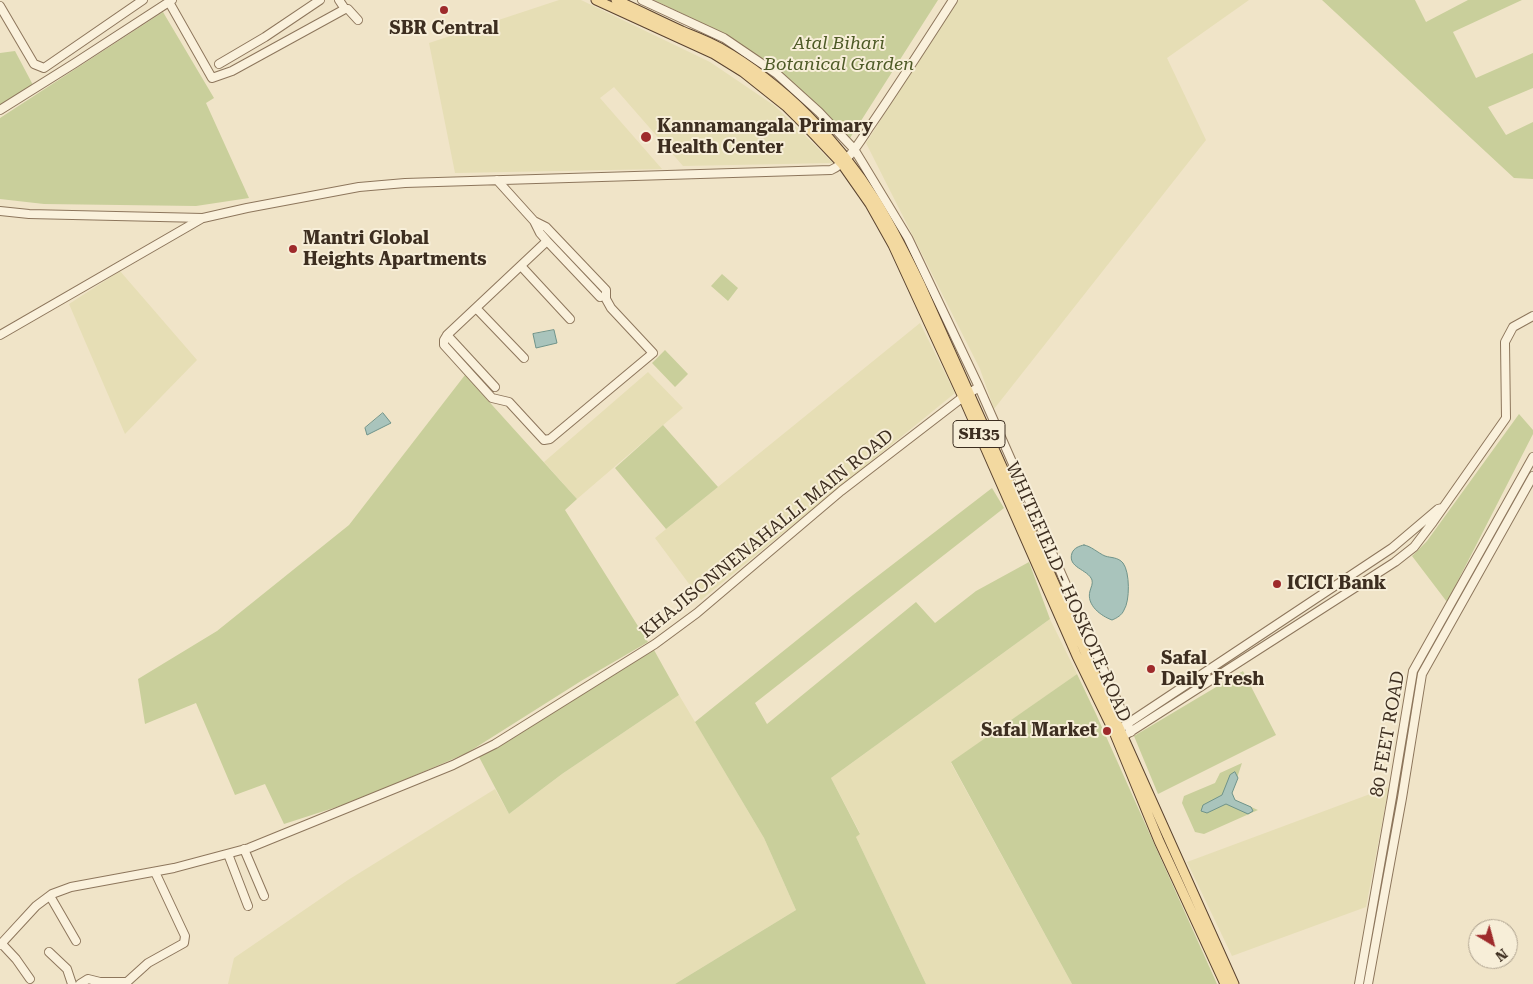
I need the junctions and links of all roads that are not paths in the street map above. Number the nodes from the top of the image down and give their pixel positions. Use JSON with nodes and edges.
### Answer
{"nodes":[{"id":1,"x":143,"y":0,"type":"edge"},
{"id":2,"x":320,"y":0,"type":"edge"},
{"id":3,"x":339,"y":0,"type":"edge"},
{"id":4,"x":596,"y":0,"type":"edge"},
{"id":5,"x":616,"y":0,"type":"edge"},
{"id":6,"x":642,"y":0,"type":"edge"},
{"id":7,"x":952,"y":0,"type":"edge"},
{"id":8,"x":170,"y":1,"type":"edge"},
{"id":9,"x":0,"y":6,"type":"edge"},
{"id":10,"x":345,"y":9,"type":"junction"},
{"id":11,"x":358,"y":20,"type":"dead end"},
{"id":12,"x":219,"y":64,"type":"dead end"},
{"id":13,"x":0,"y":110,"type":"edge"},
{"id":14,"x":854,"y":149,"type":"junction"},
{"id":15,"x":844,"y":162,"type":"junction"},
{"id":16,"x":497,"y":180,"type":"junction"},
{"id":17,"x":0,"y":211,"type":"edge"},
{"id":18,"x":203,"y":218,"type":"junction"},
{"id":19,"x":534,"y":221,"type":"junction"},
{"id":20,"x":547,"y":241,"type":"junction"},
{"id":21,"x":521,"y":266,"type":"junction"},
{"id":22,"x":600,"y":297,"type":"dead end"},
{"id":23,"x":476,"y":308,"type":"junction"},
{"id":24,"x":1533,"y":316,"type":"edge"},
{"id":25,"x":570,"y":319,"type":"dead end"},
{"id":26,"x":0,"y":335,"type":"edge"},
{"id":27,"x":447,"y":335,"type":"junction"},
{"id":28,"x":524,"y":358,"type":"dead end"},
{"id":29,"x":495,"y":387,"type":"dead end"},
{"id":30,"x":979,"y":387,"type":"junction"},
{"id":31,"x":966,"y":395,"type":"junction"},
{"id":32,"x":1533,"y":457,"type":"edge"},
{"id":33,"x":1533,"y":476,"type":"edge"},
{"id":34,"x":1442,"y":508,"type":"junction"},
{"id":35,"x":1170,"y":696,"type":"junction"},
{"id":36,"x":1176,"y":704,"type":"junction"},
{"id":37,"x":1122,"y":732,"type":"junction"},
{"id":38,"x":244,"y":849,"type":"junction"},
{"id":39,"x":228,"y":854,"type":"junction"},
{"id":40,"x":155,"y":872,"type":"junction"},
{"id":41,"x":50,"y":896,"type":"junction"},
{"id":42,"x":264,"y":896,"type":"dead end"},
{"id":43,"x":248,"y":906,"type":"dead end"},
{"id":44,"x":76,"y":941,"type":"dead end"},
{"id":45,"x":1,"y":944,"type":"edge"},
{"id":46,"x":49,"y":952,"type":"dead end"},
{"id":47,"x":30,"y":980,"type":"dead end"},
{"id":48,"x":121,"y":983,"type":"edge"},
{"id":49,"x":72,"y":984,"type":"edge"},
{"id":50,"x":80,"y":984,"type":"edge"},
{"id":51,"x":1225,"y":984,"type":"edge"},
{"id":52,"x":1234,"y":984,"type":"edge"},
{"id":53,"x":1358,"y":984,"type":"edge"},
{"id":54,"x":1368,"y":984,"type":"edge"}],
"edges":[{"from":1,"to":9,"type":"street"},
{"from":2,"to":12,"type":"street"},
{"from":3,"to":10,"type":"street"},
{"from":4,"to":15,"type":"main road","name":"WHITEFIELD - HOSKOTE ROAD","number":"SH35"},
{"from":5,"to":15,"type":"main road","name":"WHITEFIELD - HOSKOTE ROAD","number":"SH35"},
{"from":6,"to":14,"type":"street"},
{"from":7,"to":14,"type":"street"},
{"from":8,"to":10,"type":"street"},
{"from":8,"to":13,"type":"street"},
{"from":10,"to":11,"type":"street"},
{"from":14,"to":15,"type":"street"},
{"from":14,"to":30,"type":"street"},
{"from":15,"to":16,"type":"street"},
{"from":15,"to":31,"type":"main road","name":"WHITEFIELD - HOSKOTE ROAD","number":"SH35"},
{"from":16,"to":18,"type":"street"},
{"from":16,"to":19,"type":"street"},
{"from":17,"to":18,"type":"street"},
{"from":18,"to":26,"type":"street"},
{"from":19,"to":20,"type":"street"},
{"from":19,"to":27,"type":"street"},
{"from":20,"to":21,"type":"street"},
{"from":20,"to":22,"type":"street"},
{"from":21,"to":23,"type":"street"},
{"from":21,"to":25,"type":"street"},
{"from":23,"to":27,"type":"street"},
{"from":23,"to":28,"type":"street"},
{"from":24,"to":34,"type":"street"},
{"from":27,"to":29,"type":"street"},
{"from":30,"to":31,"type":"street","name":"KHAJISONNENAHALLI MAIN ROAD"},
{"from":30,"to":37,"type":"street"},
{"from":31,"to":37,"type":"main road","name":"WHITEFIELD - HOSKOTE ROAD","number":"SH35"},
{"from":31,"to":38,"type":"street","name":"KHAJISONNENAHALLI MAIN ROAD"},
{"from":32,"to":53,"type":"street","name":"80 FEET ROAD"},
{"from":33,"to":54,"type":"street","name":"80 FEET ROAD"},
{"from":34,"to":35,"type":"street"},
{"from":34,"to":36,"type":"street"},
{"from":35,"to":36,"type":"street"},
{"from":35,"to":37,"type":"street"},
{"from":36,"to":37,"type":"street"},
{"from":37,"to":51,"type":"main road","name":"WHITEFIELD - HOSKOTE ROAD","number":"SH35"},
{"from":37,"to":52,"type":"main road","name":"WHITEFIELD - HOSKOTE ROAD","number":"SH35"},
{"from":38,"to":39,"type":"street","name":"KHAJISONNENAHALLI MAIN ROAD"},
{"from":38,"to":42,"type":"street"},
{"from":39,"to":40,"type":"street","name":"KHAJISONNENAHALLI MAIN ROAD"},
{"from":39,"to":43,"type":"street"},
{"from":40,"to":41,"type":"street","name":"KHAJISONNENAHALLI MAIN ROAD"},
{"from":40,"to":48,"type":"street"},
{"from":41,"to":44,"type":"street"},
{"from":41,"to":45,"type":"street","name":"KHAJISONNENAHALLI MAIN ROAD"},
{"from":45,"to":47,"type":"street"},
{"from":46,"to":49,"type":"street"},
{"from":48,"to":50,"type":"street"}]}
